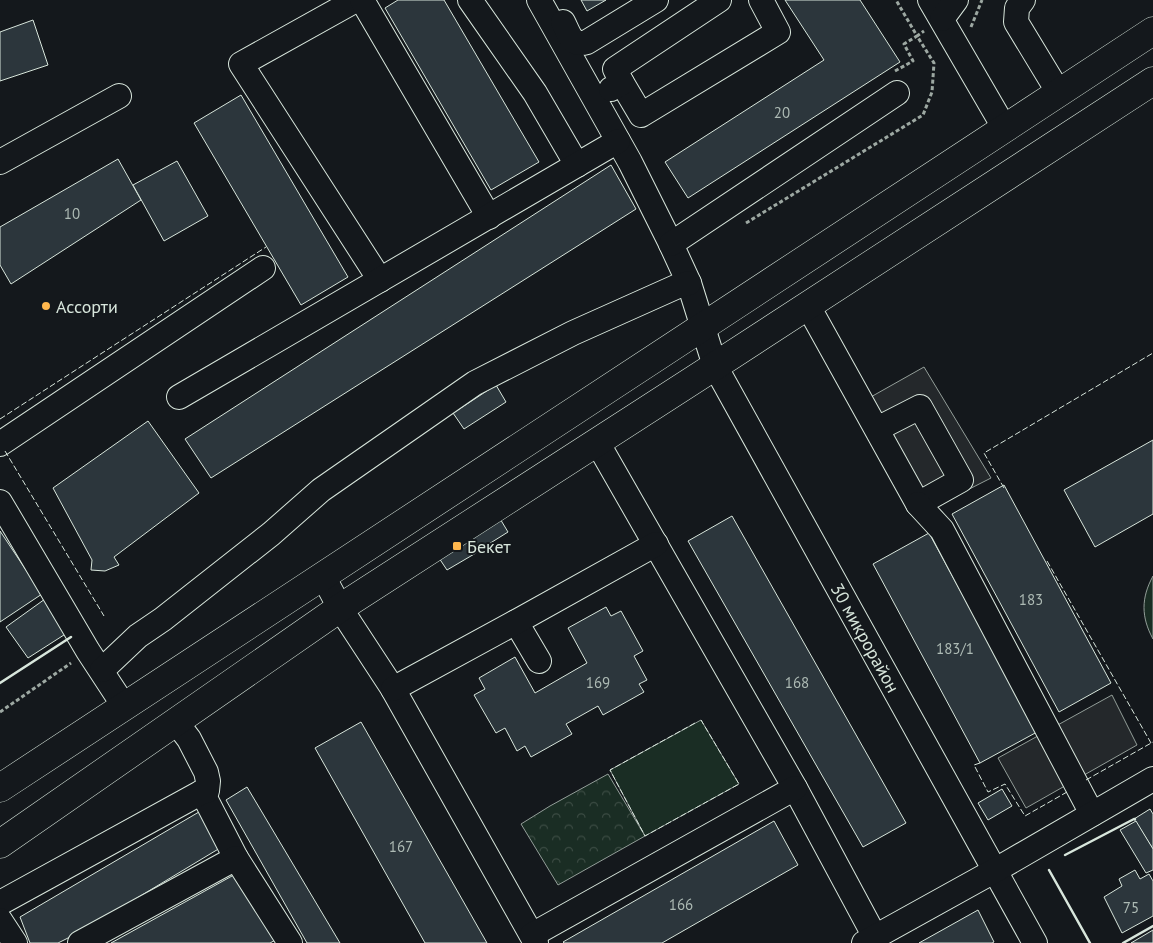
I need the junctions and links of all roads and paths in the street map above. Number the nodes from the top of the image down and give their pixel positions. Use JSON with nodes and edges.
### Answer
{"nodes":[{"id":1,"x":356,"y":0,"type":"edge"},
{"id":2,"x":362,"y":0,"type":"edge"},
{"id":3,"x":470,"y":0,"type":"edge"},
{"id":4,"x":539,"y":0,"type":"edge"},
{"id":5,"x":552,"y":0,"type":"edge"},
{"id":6,"x":656,"y":0,"type":"edge"},
{"id":7,"x":719,"y":0,"type":"edge"},
{"id":8,"x":761,"y":0,"type":"edge"},
{"id":9,"x":956,"y":0,"type":"edge"},
{"id":10,"x":1024,"y":0,"type":"edge"},
{"id":11,"x":936,"y":10,"type":"edge"},
{"id":12,"x":1153,"y":32,"type":"edge"},
{"id":13,"x":1153,"y":81,"type":"edge"},
{"id":14,"x":622,"y":83,"type":"junction"},
{"id":15,"x":897,"y":93,"type":"dead end"},
{"id":16,"x":1059,"y":93,"type":"junction"},
{"id":17,"x":119,"y":96,"type":"dead end"},
{"id":18,"x":594,"y":98,"type":"junction"},
{"id":19,"x":1005,"y":129,"type":"junction"},
{"id":20,"x":618,"y":141,"type":"junction"},
{"id":21,"x":0,"y":162,"type":"edge"},
{"id":22,"x":577,"y":165,"type":"junction"},
{"id":23,"x":489,"y":216,"type":"junction"},
{"id":24,"x":671,"y":244,"type":"junction"},
{"id":25,"x":263,"y":268,"type":"dead end"},
{"id":26,"x":380,"y":280,"type":"junction"},
{"id":27,"x":689,"y":283,"type":"junction"},
{"id":28,"x":808,"y":306,"type":"junction"},
{"id":29,"x":703,"y":327,"type":"junction"},
{"id":30,"x":715,"y":366,"type":"junction"},
{"id":31,"x":179,"y":397,"type":"dead end"},
{"id":32,"x":877,"y":429,"type":"junction"},
{"id":33,"x":598,"y":442,"type":"junction"},
{"id":34,"x":0,"y":444,"type":"edge"},
{"id":35,"x":0,"y":502,"type":"edge"},
{"id":36,"x":918,"y":504,"type":"junction"},
{"id":37,"x":656,"y":544,"type":"junction"},
{"id":38,"x":323,"y":576,"type":"junction"},
{"id":39,"x":340,"y":608,"type":"junction"},
{"id":40,"x":516,"y":622,"type":"junction"},
{"id":41,"x":88,"y":651,"type":"junction"},
{"id":42,"x":539,"y":662,"type":"dead end"},
{"id":43,"x":102,"y":670,"type":"junction"},
{"id":44,"x":393,"y":689,"type":"junction"},
{"id":45,"x":124,"y":706,"type":"junction"},
{"id":46,"x":0,"y":712,"type":"edge"},
{"id":47,"x":176,"y":722,"type":"junction"},
{"id":48,"x":1153,"y":779,"type":"edge"},
{"id":49,"x":0,"y":788,"type":"edge"},
{"id":50,"x":795,"y":788,"type":"junction"},
{"id":51,"x":202,"y":792,"type":"junction"},
{"id":52,"x":1092,"y":814,"type":"junction"},
{"id":53,"x":0,"y":844,"type":"edge"},
{"id":54,"x":236,"y":858,"type":"junction"},
{"id":55,"x":994,"y":871,"type":"junction"},
{"id":56,"x":0,"y":903,"type":"edge"},
{"id":57,"x":0,"y":920,"type":"edge"},
{"id":58,"x":534,"y":939,"type":"edge"},
{"id":59,"x":869,"y":940,"type":"edge"},
{"id":60,"x":15,"y":943,"type":"edge"},
{"id":61,"x":80,"y":943,"type":"edge"},
{"id":62,"x":290,"y":943,"type":"edge"},
{"id":63,"x":1035,"y":943,"type":"edge"}],
"edges":[{"from":1,"to":26,"type":"street"},
{"from":2,"to":23,"type":"street"},
{"from":3,"to":22,"type":"street"},
{"from":4,"to":18,"type":"street","name":"30 микрорайон"},
{"from":5,"to":6,"type":"street"},
{"from":7,"to":14,"type":"street"},
{"from":8,"to":14,"type":"street"},
{"from":9,"to":11,"type":"street"},
{"from":10,"to":16,"type":"street"},
{"from":11,"to":19,"type":"street"},
{"from":12,"to":16,"type":"main road"},
{"from":13,"to":28,"type":"main road"},
{"from":14,"to":18,"type":"street"},
{"from":15,"to":24,"type":"street"},
{"from":16,"to":19,"type":"main road"},
{"from":17,"to":21,"type":"street"},
{"from":18,"to":20,"type":"street","name":"30 микрорайон"},
{"from":19,"to":29,"type":"main road"},
{"from":20,"to":22,"type":"street"},
{"from":20,"to":24,"type":"street","name":"30 микрорайон"},
{"from":22,"to":23,"type":"street"},
{"from":23,"to":26,"type":"street"},
{"from":24,"to":27,"type":"street","name":"30 микрорайон"},
{"from":25,"to":34,"type":"street"},
{"from":26,"to":31,"type":"street"},
{"from":27,"to":29,"type":"street","name":"30 микрорайон"},
{"from":27,"to":43,"type":"street"},
{"from":28,"to":30,"type":"main road"},
{"from":28,"to":32,"type":"street"},
{"from":29,"to":30,"type":"street","name":"30 микрорайон"},
{"from":29,"to":38,"type":"main road"},
{"from":30,"to":33,"type":"main road"},
{"from":30,"to":55,"type":"street","name":"30 микрорайон"},
{"from":32,"to":36,"type":"street"},
{"from":32,"to":36,"type":"street"},
{"from":33,"to":37,"type":"street"},
{"from":33,"to":39,"type":"main road"},
{"from":35,"to":41,"type":"street"},
{"from":36,"to":52,"type":"street"},
{"from":37,"to":40,"type":"street"},
{"from":37,"to":50,"type":"street"},
{"from":38,"to":39,"type":"street"},
{"from":38,"to":45,"type":"main road"},
{"from":39,"to":44,"type":"street"},
{"from":39,"to":47,"type":"main road"},
{"from":40,"to":42,"type":"street"},
{"from":40,"to":44,"type":"street"},
{"from":41,"to":43,"type":"street"},
{"from":41,"to":46,"type":"path"},
{"from":43,"to":45,"type":"street"},
{"from":44,"to":58,"type":"street"},
{"from":45,"to":49,"type":"main road"},
{"from":47,"to":51,"type":"street"},
{"from":47,"to":53,"type":"main road"},
{"from":48,"to":52,"type":"street"},
{"from":50,"to":58,"type":"street"},
{"from":50,"to":59,"type":"street"},
{"from":51,"to":54,"type":"street"},
{"from":51,"to":56,"type":"street"},
{"from":52,"to":55,"type":"street"},
{"from":54,"to":61,"type":"street"},
{"from":54,"to":62,"type":"street"},
{"from":55,"to":59,"type":"street"},
{"from":55,"to":63,"type":"street","name":"30 микрорайон"},
{"from":57,"to":60,"type":"street"}]}
